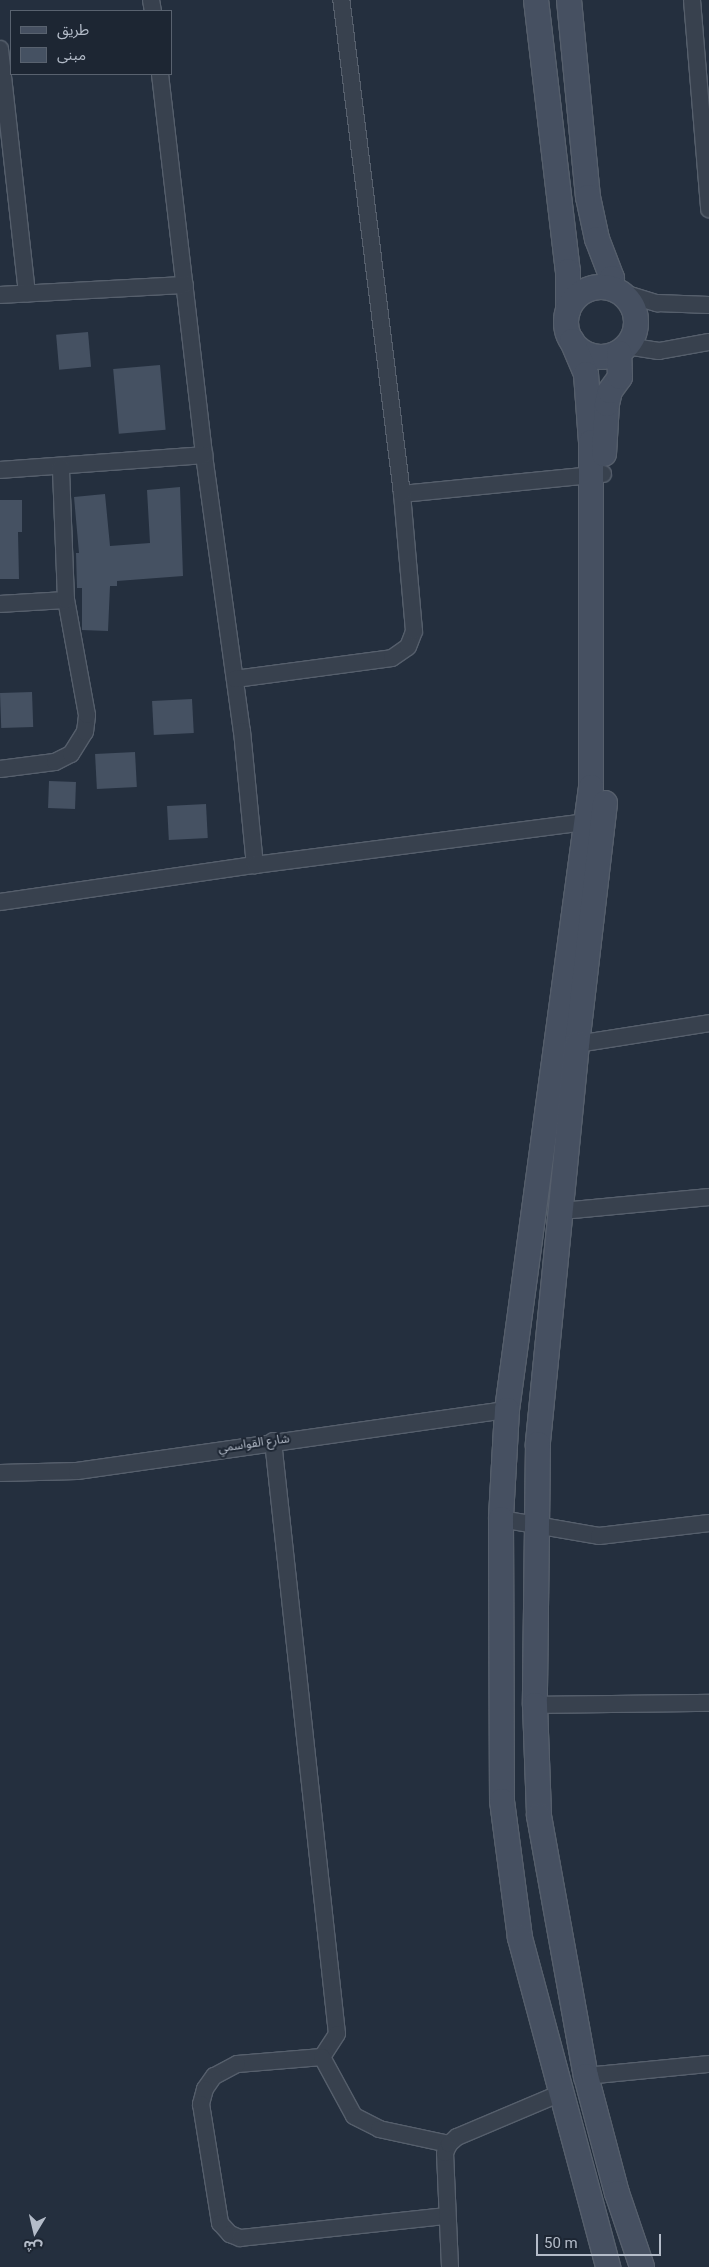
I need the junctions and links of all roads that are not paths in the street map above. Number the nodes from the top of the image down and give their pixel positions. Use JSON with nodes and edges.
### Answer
{"nodes":[{"id":1,"x":341,"y":0,"type":"edge"},
{"id":2,"x":536,"y":0,"type":"edge"},
{"id":3,"x":569,"y":0,"type":"edge"},
{"id":4,"x":692,"y":0,"type":"edge"},
{"id":5,"x":0,"y":49,"type":"edge"},
{"id":6,"x":160,"y":75,"type":"edge"},
{"id":7,"x":3,"y":125,"type":"edge"},
{"id":8,"x":709,"y":209,"type":"edge"},
{"id":9,"x":184,"y":285,"type":"junction"},
{"id":10,"x":615,"y":290,"type":"junction"},
{"id":11,"x":27,"y":294,"type":"junction"},
{"id":12,"x":0,"y":295,"type":"edge"},
{"id":13,"x":709,"y":305,"type":"edge"},
{"id":14,"x":568,"y":311,"type":"junction"},
{"id":15,"x":572,"y":341,"type":"junction"},
{"id":16,"x":709,"y":342,"type":"edge"},
{"id":17,"x":623,"y":350,"type":"junction"},
{"id":18,"x":204,"y":455,"type":"junction"},
{"id":19,"x":61,"y":467,"type":"junction"},
{"id":20,"x":0,"y":470,"type":"edge"},
{"id":21,"x":597,"y":475,"type":"junction"},
{"id":22,"x":402,"y":494,"type":"junction"},
{"id":23,"x":66,"y":600,"type":"junction"},
{"id":24,"x":0,"y":604,"type":"edge"},
{"id":25,"x":235,"y":679,"type":"junction"},
{"id":26,"x":0,"y":769,"type":"edge"},
{"id":27,"x":596,"y":820,"type":"junction"},
{"id":28,"x":255,"y":864,"type":"junction"},
{"id":29,"x":0,"y":902,"type":"edge"},
{"id":30,"x":709,"y":1023,"type":"edge"},
{"id":31,"x":577,"y":1044,"type":"junction"},
{"id":32,"x":709,"y":1197,"type":"edge"},
{"id":33,"x":562,"y":1212,"type":"junction"},
{"id":34,"x":527,"y":1272,"type":"junction"},
{"id":35,"x":555,"y":1276,"type":"junction"},
{"id":36,"x":507,"y":1410,"type":"junction"},
{"id":37,"x":274,"y":1441,"type":"junction"},
{"id":38,"x":0,"y":1473,"type":"edge"},
{"id":39,"x":501,"y":1519,"type":"junction"},
{"id":40,"x":709,"y":1523,"type":"edge"},
{"id":41,"x":535,"y":1525,"type":"junction"},
{"id":42,"x":709,"y":1703,"type":"edge"},
{"id":43,"x":535,"y":1705,"type":"junction"},
{"id":44,"x":322,"y":2057,"type":"junction"},
{"id":45,"x":709,"y":2064,"type":"edge"},
{"id":46,"x":586,"y":2076,"type":"junction"},
{"id":47,"x":559,"y":2094,"type":"junction"},
{"id":48,"x":449,"y":2144,"type":"junction"},
{"id":49,"x":446,"y":2216,"type":"junction"},
{"id":50,"x":450,"y":2267,"type":"edge"},
{"id":51,"x":608,"y":2267,"type":"edge"},
{"id":52,"x":642,"y":2267,"type":"edge"}],
"edges":[{"from":1,"to":22,"type":"street"},
{"from":2,"to":14,"type":"main road"},
{"from":3,"to":10,"type":"main road"},
{"from":4,"to":8,"type":"street"},
{"from":5,"to":7,"type":"street"},
{"from":6,"to":9,"type":"street"},
{"from":7,"to":11,"type":"street"},
{"from":9,"to":11,"type":"street"},
{"from":9,"to":18,"type":"street"},
{"from":10,"to":13,"type":"street"},
{"from":10,"to":14,"type":"main road"},
{"from":10,"to":17,"type":"main road"},
{"from":11,"to":12,"type":"street"},
{"from":14,"to":15,"type":"main road"},
{"from":15,"to":17,"type":"main road"},
{"from":15,"to":21,"type":"main road"},
{"from":16,"to":17,"type":"street"},
{"from":17,"to":21,"type":"main road"},
{"from":18,"to":19,"type":"street"},
{"from":18,"to":25,"type":"street"},
{"from":19,"to":20,"type":"street"},
{"from":19,"to":23,"type":"street"},
{"from":21,"to":22,"type":"street"},
{"from":21,"to":27,"type":"main road"},
{"from":22,"to":25,"type":"street"},
{"from":23,"to":24,"type":"street"},
{"from":23,"to":26,"type":"street"},
{"from":25,"to":28,"type":"street"},
{"from":27,"to":28,"type":"street"},
{"from":27,"to":31,"type":"main road"},
{"from":27,"to":34,"type":"main road"},
{"from":28,"to":29,"type":"street"},
{"from":30,"to":31,"type":"street"},
{"from":31,"to":33,"type":"main road"},
{"from":32,"to":33,"type":"street"},
{"from":33,"to":35,"type":"main road"},
{"from":34,"to":35,"type":"main road"},
{"from":34,"to":36,"type":"main road"},
{"from":35,"to":41,"type":"main road"},
{"from":36,"to":37,"type":"street","name":"شارع القواسمي"},
{"from":36,"to":39,"type":"main road"},
{"from":37,"to":38,"type":"street","name":"شارع القواسمي"},
{"from":37,"to":44,"type":"street"},
{"from":39,"to":41,"type":"street"},
{"from":39,"to":47,"type":"main road"},
{"from":40,"to":41,"type":"street"},
{"from":41,"to":43,"type":"main road"},
{"from":42,"to":43,"type":"street"},
{"from":43,"to":46,"type":"main road"},
{"from":44,"to":48,"type":"street"},
{"from":44,"to":49,"type":"street"},
{"from":45,"to":46,"type":"street"},
{"from":46,"to":52,"type":"main road"},
{"from":47,"to":48,"type":"street"},
{"from":47,"to":51,"type":"main road"},
{"from":48,"to":49,"type":"street"},
{"from":49,"to":50,"type":"street"}]}
